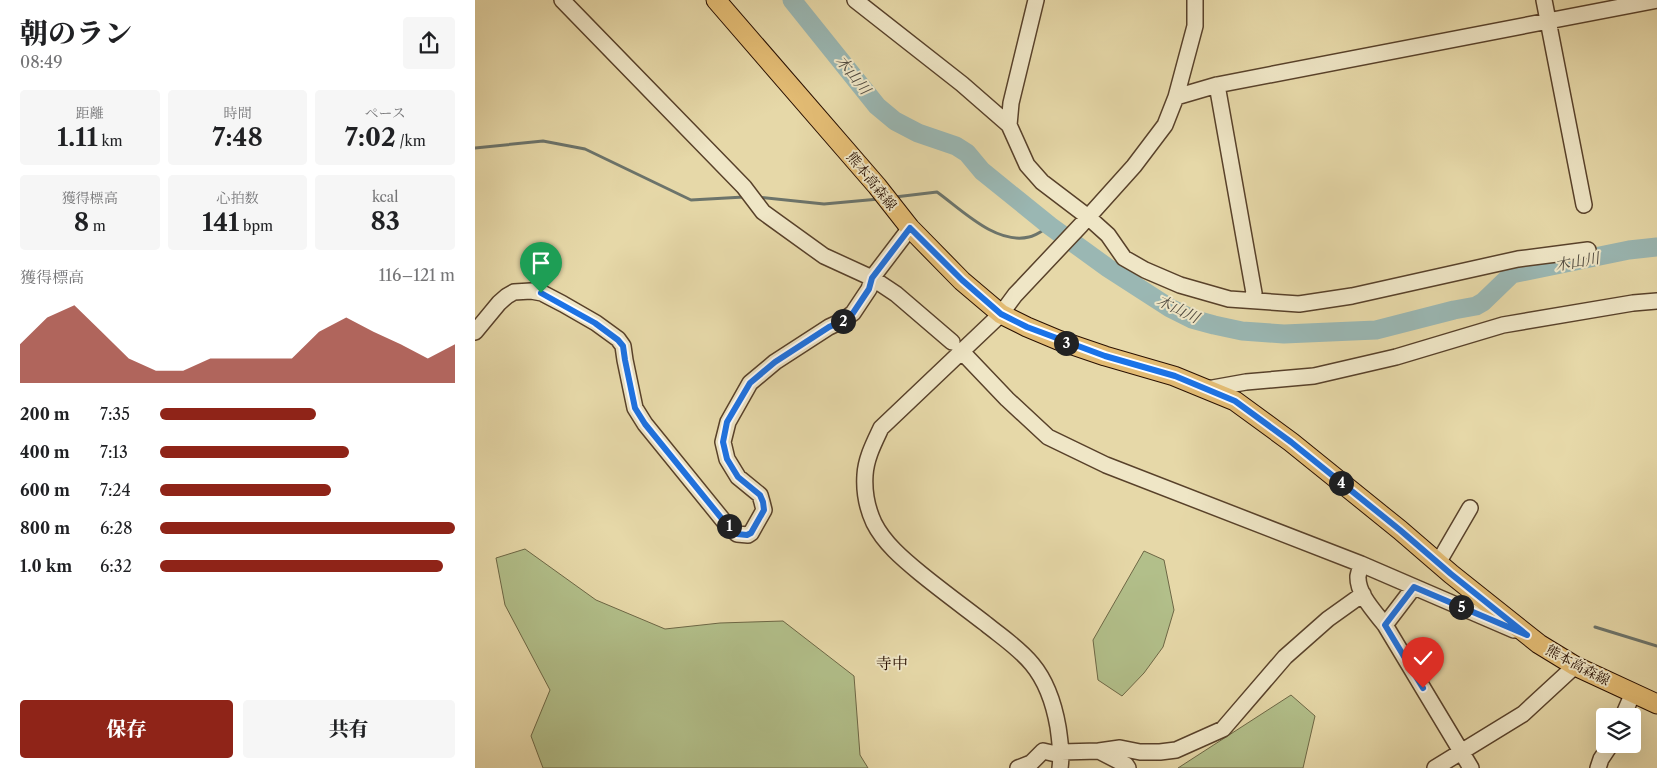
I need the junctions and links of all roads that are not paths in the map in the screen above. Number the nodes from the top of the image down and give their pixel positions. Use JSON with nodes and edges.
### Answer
{"nodes":[{"id":1,"x":562,"y":0,"type":"edge"},
{"id":2,"x":716,"y":0,"type":"edge"},
{"id":3,"x":855,"y":0,"type":"edge"},
{"id":4,"x":1036,"y":0,"type":"edge"},
{"id":5,"x":1195,"y":0,"type":"edge"},
{"id":6,"x":1544,"y":0,"type":"edge"},
{"id":7,"x":1657,"y":0,"type":"edge"},
{"id":8,"x":1548,"y":22,"type":"junction"},
{"id":9,"x":1217,"y":85,"type":"junction"},
{"id":10,"x":1176,"y":97,"type":"junction"},
{"id":11,"x":1009,"y":125,"type":"junction"},
{"id":12,"x":1584,"y":206,"type":"dead end"},
{"id":13,"x":1085,"y":221,"type":"junction"},
{"id":14,"x":910,"y":228,"type":"junction"},
{"id":15,"x":1588,"y":250,"type":"dead end"},
{"id":16,"x":872,"y":278,"type":"junction"},
{"id":17,"x":1254,"y":293,"type":"dead end"},
{"id":18,"x":1657,"y":301,"type":"edge"},
{"id":19,"x":1001,"y":314,"type":"junction"},
{"id":20,"x":475,"y":332,"type":"edge"},
{"id":21,"x":952,"y":342,"type":"dead end"},
{"id":22,"x":967,"y":356,"type":"dead end"},
{"id":23,"x":1207,"y":389,"type":"junction"},
{"id":24,"x":1471,"y":508,"type":"dead end"},
{"id":25,"x":1438,"y":563,"type":"junction"},
{"id":26,"x":1361,"y":564,"type":"junction"},
{"id":27,"x":1414,"y":587,"type":"junction"},
{"id":28,"x":1363,"y":594,"type":"junction"},
{"id":29,"x":1385,"y":625,"type":"junction"},
{"id":30,"x":1527,"y":635,"type":"junction"},
{"id":31,"x":1575,"y":666,"type":"junction"},
{"id":32,"x":1633,"y":693,"type":"junction"},
{"id":33,"x":1657,"y":704,"type":"edge"},
{"id":34,"x":1626,"y":708,"type":"edge"},
{"id":35,"x":1099,"y":751,"type":"junction"},
{"id":36,"x":1461,"y":751,"type":"junction"},
{"id":37,"x":1061,"y":752,"type":"junction"},
{"id":38,"x":1605,"y":753,"type":"edge"},
{"id":39,"x":1018,"y":768,"type":"edge"},
{"id":40,"x":1059,"y":768,"type":"edge"},
{"id":41,"x":1128,"y":768,"type":"edge"},
{"id":42,"x":1435,"y":768,"type":"edge"},
{"id":43,"x":1471,"y":768,"type":"edge"},
{"id":44,"x":1598,"y":768,"type":"edge"}],
"edges":[{"from":1,"to":16,"type":"street"},
{"from":2,"to":14,"type":"main road","name":"熊本高森線"},
{"from":3,"to":11,"type":"street"},
{"from":4,"to":11,"type":"street"},
{"from":5,"to":10,"type":"street"},
{"from":6,"to":8,"type":"street"},
{"from":7,"to":8,"type":"street"},
{"from":8,"to":9,"type":"street"},
{"from":8,"to":12,"type":"street"},
{"from":9,"to":10,"type":"street"},
{"from":9,"to":17,"type":"street"},
{"from":10,"to":13,"type":"street"},
{"from":11,"to":13,"type":"street"},
{"from":13,"to":15,"type":"street"},
{"from":13,"to":19,"type":"street"},
{"from":14,"to":16,"type":"street"},
{"from":14,"to":19,"type":"main road","name":"熊本高森線"},
{"from":16,"to":20,"type":"street"},
{"from":16,"to":21,"type":"street"},
{"from":18,"to":23,"type":"street"},
{"from":19,"to":23,"type":"main road","name":"熊本高森線"},
{"from":19,"to":37,"type":"street"},
{"from":22,"to":26,"type":"street"},
{"from":23,"to":25,"type":"main road","name":"熊本高森線"},
{"from":24,"to":25,"type":"street"},
{"from":25,"to":30,"type":"main road","name":"熊本高森線"},
{"from":26,"to":27,"type":"street"},
{"from":26,"to":28,"type":"street"},
{"from":27,"to":29,"type":"street"},
{"from":27,"to":30,"type":"street"},
{"from":28,"to":29,"type":"street"},
{"from":28,"to":35,"type":"street"},
{"from":29,"to":36,"type":"street"},
{"from":30,"to":31,"type":"main road","name":"熊本高森線"},
{"from":31,"to":32,"type":"main road","name":"熊本高森線"},
{"from":31,"to":36,"type":"street"},
{"from":32,"to":33,"type":"main road","name":"熊本高森線"},
{"from":32,"to":34,"type":"street"},
{"from":35,"to":37,"type":"street"},
{"from":35,"to":41,"type":"street"},
{"from":36,"to":42,"type":"street"},
{"from":36,"to":43,"type":"street"},
{"from":37,"to":39,"type":"street"},
{"from":37,"to":40,"type":"street"},
{"from":38,"to":44,"type":"street"}]}
